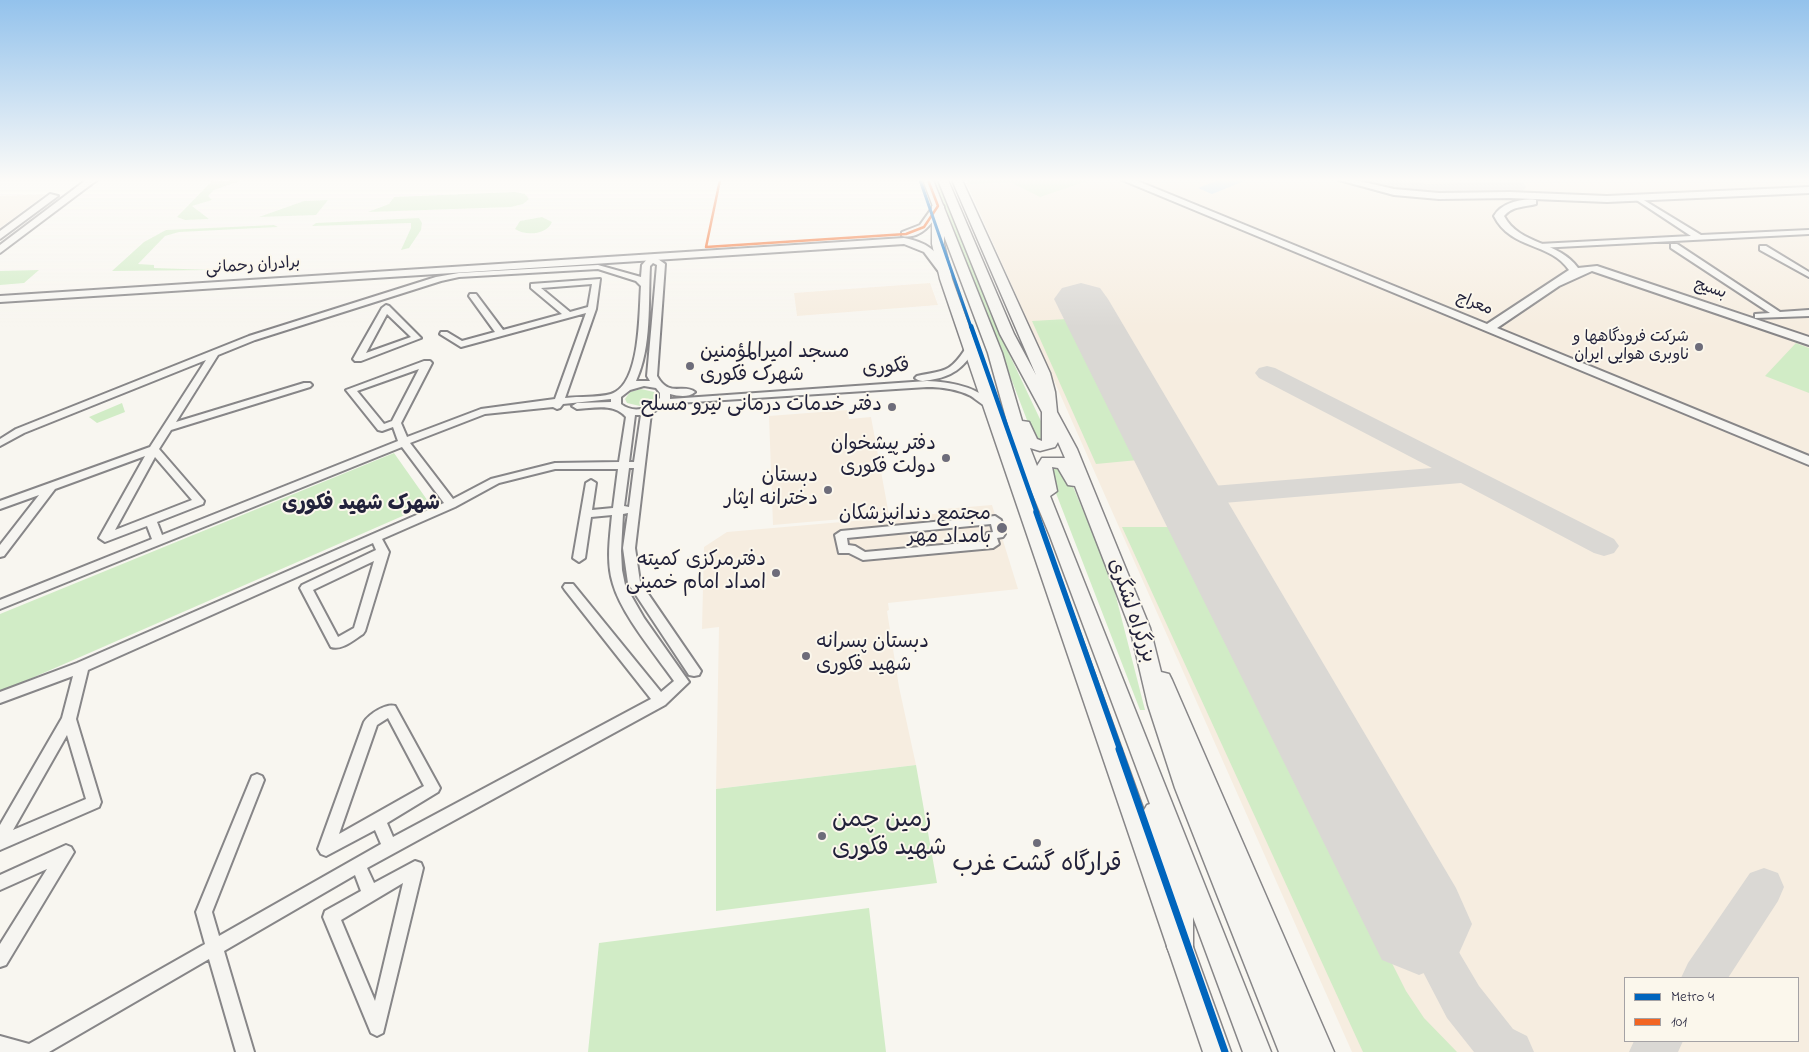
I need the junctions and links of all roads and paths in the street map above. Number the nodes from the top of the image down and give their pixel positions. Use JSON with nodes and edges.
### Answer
{"nodes":[{"id":1,"x":27,"y":229,"type":"edge"},
{"id":2,"x":920,"y":229,"type":"edge"},
{"id":3,"x":938,"y":229,"type":"edge"},
{"id":4,"x":947,"y":229,"type":"edge"},
{"id":5,"x":955,"y":229,"type":"edge"},
{"id":6,"x":979,"y":229,"type":"edge"},
{"id":7,"x":1250,"y":229,"type":"edge"},
{"id":8,"x":1256,"y":229,"type":"edge"},
{"id":9,"x":1509,"y":229,"type":"edge"},
{"id":10,"x":1686,"y":229,"type":"edge"},
{"id":11,"x":1809,"y":232,"type":"edge"},
{"id":12,"x":905,"y":238,"type":"junction"},
{"id":13,"x":1700,"y":238,"type":"junction"},
{"id":14,"x":1539,"y":246,"type":"junction"},
{"id":15,"x":1674,"y":246,"type":"dead end"},
{"id":16,"x":1763,"y":248,"type":"dead end"},
{"id":17,"x":0,"y":250,"type":"edge"},
{"id":18,"x":652,"y":258,"type":"junction"},
{"id":19,"x":943,"y":270,"type":"junction"},
{"id":20,"x":1357,"y":272,"type":"junction"},
{"id":21,"x":660,"y":273,"type":"junction"},
{"id":22,"x":645,"y":274,"type":"junction"},
{"id":23,"x":1570,"y":275,"type":"junction"},
{"id":24,"x":1809,"y":275,"type":"edge"},
{"id":25,"x":646,"y":286,"type":"junction"},
{"id":26,"x":0,"y":292,"type":"edge"},
{"id":27,"x":473,"y":296,"type":"dead end"},
{"id":28,"x":378,"y":298,"type":"junction"},
{"id":29,"x":0,"y":300,"type":"edge"},
{"id":30,"x":386,"y":308,"type":"junction"},
{"id":31,"x":592,"y":309,"type":"junction"},
{"id":32,"x":1809,"y":313,"type":"edge"},
{"id":33,"x":1779,"y":315,"type":"junction"},
{"id":34,"x":569,"y":316,"type":"junction"},
{"id":35,"x":1758,"y":316,"type":"dead end"},
{"id":36,"x":657,"y":327,"type":"junction"},
{"id":37,"x":1492,"y":327,"type":"junction"},
{"id":38,"x":642,"y":329,"type":"junction"},
{"id":39,"x":444,"y":334,"type":"dead end"},
{"id":40,"x":501,"y":334,"type":"junction"},
{"id":41,"x":1809,"y":341,"type":"edge"},
{"id":42,"x":969,"y":350,"type":"junction"},
{"id":43,"x":215,"y":353,"type":"junction"},
{"id":44,"x":995,"y":353,"type":"junction"},
{"id":45,"x":307,"y":385,"type":"dead end"},
{"id":46,"x":629,"y":386,"type":"junction"},
{"id":47,"x":660,"y":387,"type":"junction"},
{"id":48,"x":662,"y":403,"type":"junction"},
{"id":49,"x":556,"y":404,"type":"junction"},
{"id":50,"x":619,"y":404,"type":"junction"},
{"id":51,"x":988,"y":404,"type":"junction"},
{"id":52,"x":1048,"y":410,"type":"junction"},
{"id":53,"x":646,"y":411,"type":"junction"},
{"id":54,"x":396,"y":423,"type":"junction"},
{"id":55,"x":168,"y":428,"type":"junction"},
{"id":56,"x":404,"y":442,"type":"junction"},
{"id":57,"x":0,"y":443,"type":"edge"},
{"id":58,"x":154,"y":449,"type":"junction"},
{"id":59,"x":1809,"y":452,"type":"edge"},
{"id":60,"x":1809,"y":461,"type":"edge"},
{"id":61,"x":639,"y":464,"type":"junction"},
{"id":62,"x":624,"y":465,"type":"junction"},
{"id":63,"x":591,"y":484,"type":"dead end"},
{"id":64,"x":51,"y":486,"type":"junction"},
{"id":65,"x":451,"y":504,"type":"junction"},
{"id":66,"x":0,"y":505,"type":"edge"},
{"id":67,"x":635,"y":510,"type":"junction"},
{"id":68,"x":619,"y":511,"type":"junction"},
{"id":69,"x":587,"y":514,"type":"junction"},
{"id":70,"x":151,"y":520,"type":"junction"},
{"id":71,"x":1100,"y":526,"type":"junction"},
{"id":72,"x":1059,"y":536,"type":"junction"},
{"id":73,"x":375,"y":537,"type":"junction"},
{"id":74,"x":159,"y":542,"type":"junction"},
{"id":75,"x":993,"y":544,"type":"joint"},
{"id":76,"x":383,"y":552,"type":"junction"},
{"id":77,"x":0,"y":553,"type":"edge"},
{"id":78,"x":579,"y":558,"type":"dead end"},
{"id":79,"x":569,"y":587,"type":"dead end"},
{"id":80,"x":0,"y":605,"type":"edge"},
{"id":81,"x":1140,"y":628,"type":"junction"},
{"id":82,"x":82,"y":667,"type":"junction"},
{"id":83,"x":694,"y":671,"type":"dead end"},
{"id":84,"x":0,"y":698,"type":"edge"},
{"id":85,"x":660,"y":701,"type":"junction"},
{"id":86,"x":69,"y":719,"type":"junction"},
{"id":87,"x":1139,"y":745,"type":"junction"},
{"id":88,"x":257,"y":780,"type":"dead end"},
{"id":89,"x":378,"y":820,"type":"junction"},
{"id":90,"x":0,"y":839,"type":"edge"},
{"id":91,"x":0,"y":843,"type":"edge"},
{"id":92,"x":390,"y":847,"type":"junction"},
{"id":93,"x":358,"y":865,"type":"junction"},
{"id":94,"x":0,"y":883,"type":"edge"},
{"id":95,"x":371,"y":894,"type":"junction"},
{"id":96,"x":215,"y":947,"type":"junction"},
{"id":97,"x":1180,"y":947,"type":"junction"},
{"id":98,"x":0,"y":959,"type":"edge"},
{"id":99,"x":1286,"y":970,"type":"junction"},
{"id":100,"x":0,"y":1045,"type":"edge"},
{"id":101,"x":27,"y":1052,"type":"edge"},
{"id":102,"x":32,"y":1052,"type":"edge"},
{"id":103,"x":244,"y":1052,"type":"edge"},
{"id":104,"x":1217,"y":1052,"type":"edge"},
{"id":105,"x":1257,"y":1052,"type":"edge"},
{"id":106,"x":1293,"y":1052,"type":"edge"},
{"id":107,"x":1320,"y":1052,"type":"edge"},
{"id":108,"x":1328,"y":1052,"type":"edge"}],
"edges":[{"from":1,"to":17,"type":"main road"},
{"from":2,"to":12,"type":"main road"},
{"from":3,"to":19,"type":"main road"},
{"from":4,"to":44,"type":"main road","name":"بزرگراه لشگری"},
{"from":5,"to":52,"type":"main road","name":"بزرگراه لشگری"},
{"from":6,"to":52,"type":"main road"},
{"from":7,"to":20,"type":"main road","name":"معراج"},
{"from":8,"to":20,"type":"main road","name":"معراج"},
{"from":9,"to":14,"type":"main road"},
{"from":10,"to":13,"type":"street"},
{"from":11,"to":13,"type":"street"},
{"from":12,"to":18,"type":"main road","name":"برادران رحمانی"},
{"from":12,"to":19,"type":"main road","name":"برادران رحمانی"},
{"from":12,"to":26,"type":"main road","name":"برادران رحمانی"},
{"from":13,"to":14,"type":"street"},
{"from":14,"to":23,"type":"main road"},
{"from":15,"to":33,"type":"street"},
{"from":16,"to":24,"type":"street"},
{"from":18,"to":21,"type":"street"},
{"from":18,"to":22,"type":"street"},
{"from":18,"to":29,"type":"main road","name":"برادران رحمانی"},
{"from":19,"to":42,"type":"main road"},
{"from":20,"to":37,"type":"main road","name":"معراج"},
{"from":21,"to":22,"type":"street"},
{"from":21,"to":36,"type":"street"},
{"from":22,"to":25,"type":"street"},
{"from":23,"to":37,"type":"main road"},
{"from":23,"to":41,"type":"main road","name":"بسیج"},
{"from":25,"to":28,"type":"street"},
{"from":25,"to":38,"type":"street"},
{"from":27,"to":40,"type":"street"},
{"from":28,"to":30,"type":"street"},
{"from":28,"to":43,"type":"street"},
{"from":30,"to":30,"type":"street"},
{"from":31,"to":34,"type":"street"},
{"from":31,"to":34,"type":"street"},
{"from":31,"to":49,"type":"street"},
{"from":32,"to":33,"type":"street"},
{"from":33,"to":35,"type":"street"},
{"from":34,"to":40,"type":"street"},
{"from":36,"to":38,"type":"street"},
{"from":36,"to":47,"type":"street"},
{"from":37,"to":59,"type":"main road","name":"معراج"},
{"from":37,"to":60,"type":"main road","name":"معراج"},
{"from":38,"to":46,"type":"street"},
{"from":39,"to":40,"type":"street"},
{"from":42,"to":47,"type":"street","name":"فکوری"},
{"from":42,"to":51,"type":"main road"},
{"from":43,"to":55,"type":"street"},
{"from":43,"to":57,"type":"street"},
{"from":44,"to":52,"type":"main road"},
{"from":44,"to":72,"type":"main road","name":"بزرگراه لشگری"},
{"from":45,"to":55,"type":"street"},
{"from":46,"to":47,"type":"street","name":"فکوری"},
{"from":46,"to":50,"type":"street"},
{"from":47,"to":48,"type":"street"},
{"from":48,"to":51,"type":"street","name":"فکوری"},
{"from":48,"to":53,"type":"street","name":"فکوری"},
{"from":49,"to":50,"type":"street"},
{"from":49,"to":56,"type":"street"},
{"from":50,"to":53,"type":"street"},
{"from":50,"to":62,"type":"street"},
{"from":51,"to":97,"type":"main road"},
{"from":52,"to":71,"type":"main road","name":"بزرگراه لشگری"},
{"from":53,"to":61,"type":"street"},
{"from":54,"to":54,"type":"street"},
{"from":54,"to":56,"type":"street"},
{"from":55,"to":58,"type":"street"},
{"from":56,"to":65,"type":"street"},
{"from":56,"to":74,"type":"street"},
{"from":58,"to":64,"type":"street"},
{"from":58,"to":70,"type":"street"},
{"from":58,"to":70,"type":"street"},
{"from":61,"to":62,"type":"street"},
{"from":61,"to":67,"type":"street"},
{"from":62,"to":65,"type":"street"},
{"from":62,"to":68,"type":"street"},
{"from":63,"to":69,"type":"street"},
{"from":64,"to":66,"type":"street"},
{"from":64,"to":77,"type":"street"},
{"from":65,"to":73,"type":"street"},
{"from":67,"to":68,"type":"street"},
{"from":67,"to":83,"type":"street"},
{"from":68,"to":69,"type":"street"},
{"from":68,"to":85,"type":"street"},
{"from":69,"to":78,"type":"street"},
{"from":70,"to":74,"type":"street"},
{"from":71,"to":72,"type":"main road"},
{"from":71,"to":81,"type":"main road","name":"بزرگراه لشگری"},
{"from":72,"to":87,"type":"main road","name":"بزرگراه لشگری"},
{"from":73,"to":76,"type":"street"},
{"from":73,"to":82,"type":"street"},
{"from":74,"to":80,"type":"street"},
{"from":75,"to":75,"type":"street"},
{"from":76,"to":76,"type":"street"},
{"from":79,"to":85,"type":"street"},
{"from":81,"to":99,"type":"main road"},
{"from":81,"to":106,"type":"main road","name":"بزرگراه لشگری"},
{"from":82,"to":84,"type":"street"},
{"from":82,"to":86,"type":"street"},
{"from":85,"to":92,"type":"street"},
{"from":86,"to":90,"type":"street"},
{"from":86,"to":91,"type":"street"},
{"from":87,"to":97,"type":"main road"},
{"from":87,"to":105,"type":"main road","name":"بزرگراه لشگری"},
{"from":88,"to":96,"type":"street"},
{"from":89,"to":89,"type":"street"},
{"from":89,"to":92,"type":"street"},
{"from":92,"to":93,"type":"street"},
{"from":93,"to":95,"type":"street"},
{"from":93,"to":96,"type":"street"},
{"from":94,"to":98,"type":"street"},
{"from":95,"to":95,"type":"street"},
{"from":96,"to":102,"type":"street"},
{"from":96,"to":103,"type":"street"},
{"from":97,"to":104,"type":"main road"},
{"from":99,"to":107,"type":"main road"},
{"from":99,"to":108,"type":"main road"},
{"from":100,"to":101,"type":"street"}]}
